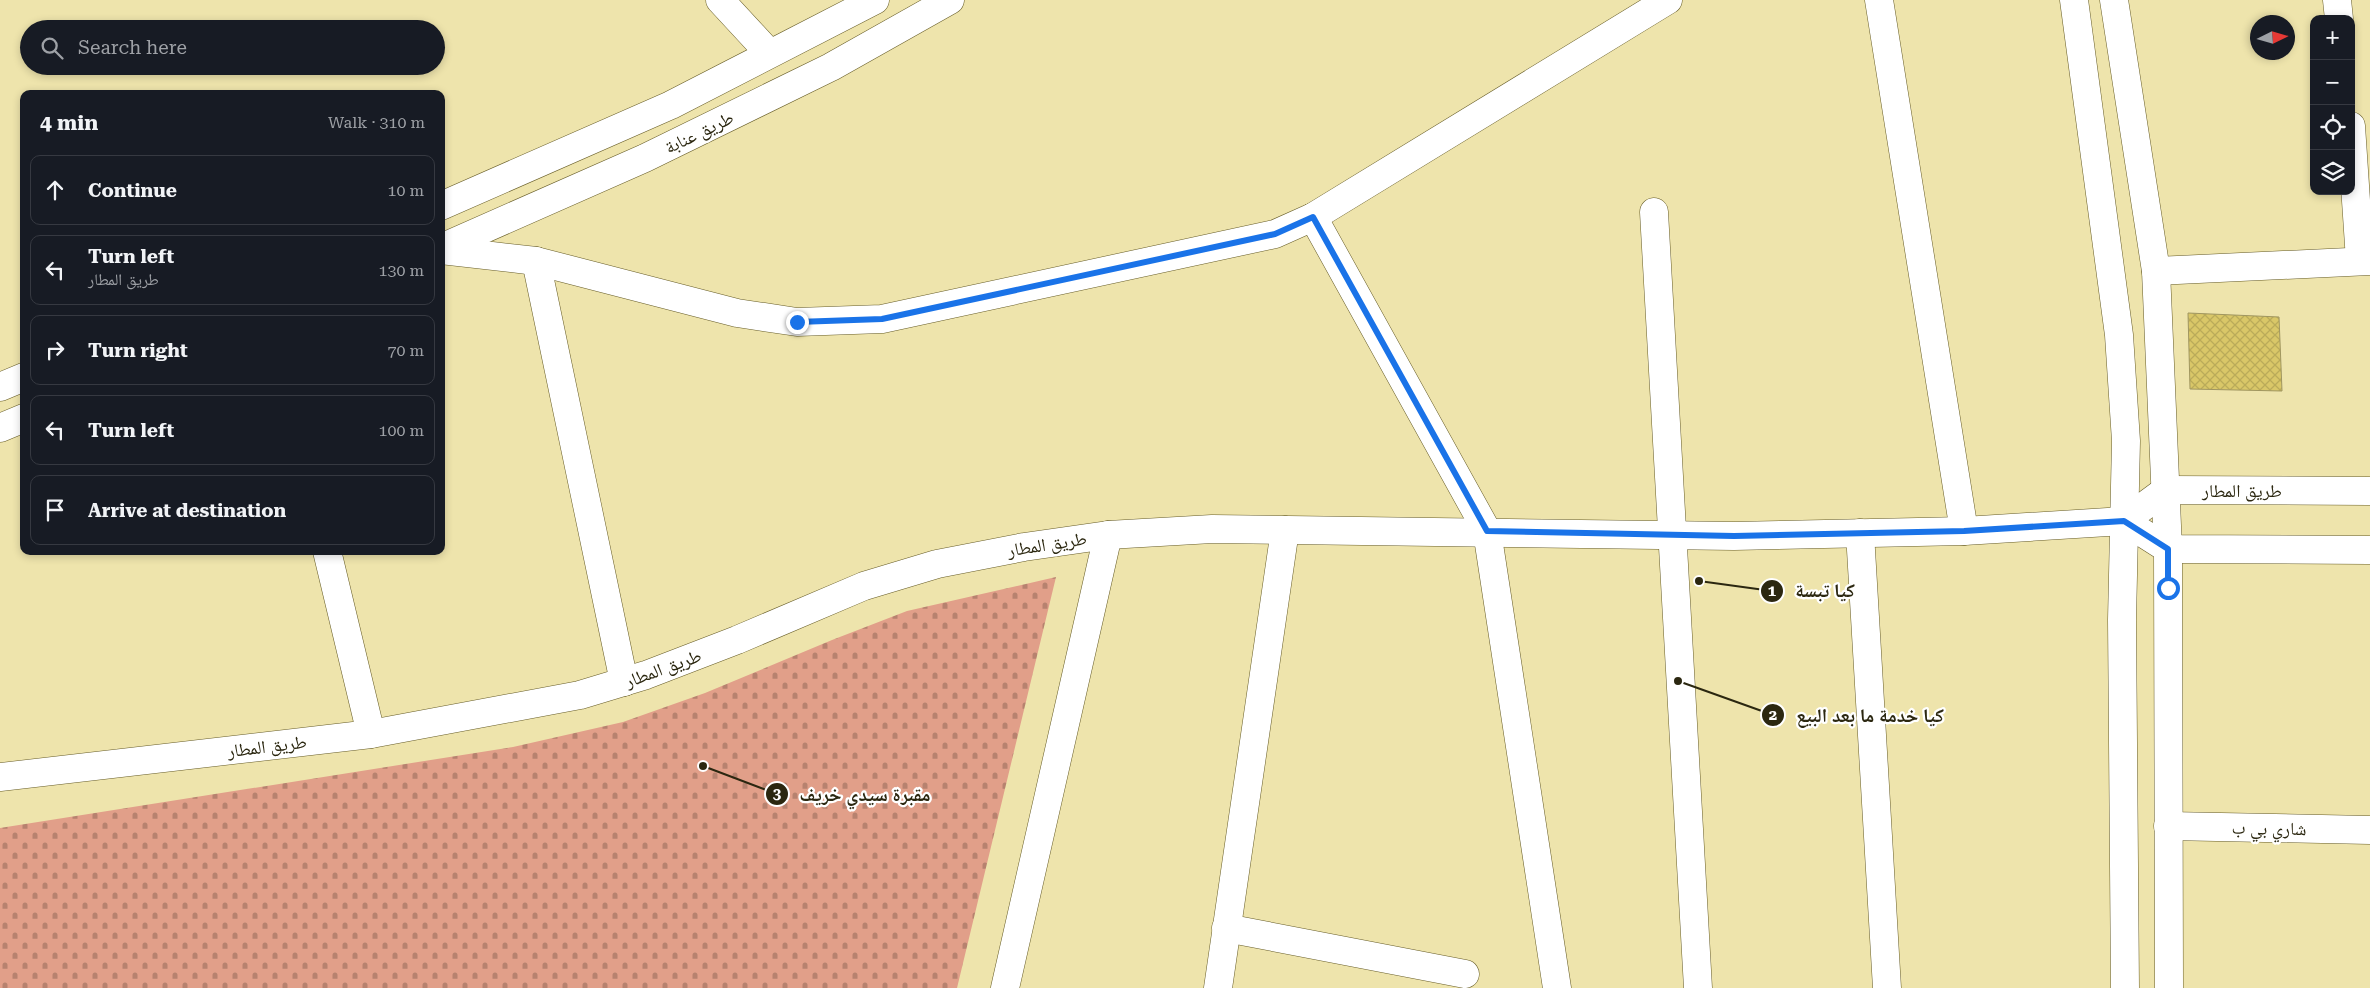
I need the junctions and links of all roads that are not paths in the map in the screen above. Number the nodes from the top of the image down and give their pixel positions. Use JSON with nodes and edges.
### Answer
{"nodes":[{"id":1,"x":720,"y":0,"type":"edge"},
{"id":2,"x":875,"y":0,"type":"edge"},
{"id":3,"x":950,"y":0,"type":"edge"},
{"id":4,"x":1668,"y":0,"type":"edge"},
{"id":5,"x":1880,"y":0,"type":"edge"},
{"id":6,"x":2074,"y":0,"type":"edge"},
{"id":7,"x":2114,"y":0,"type":"edge"},
{"id":8,"x":2337,"y":0,"type":"edge"},
{"id":9,"x":2339,"y":15,"type":"edge"},
{"id":10,"x":769,"y":53,"type":"junction"},
{"id":11,"x":2355,"y":130,"type":"edge"},
{"id":12,"x":2370,"y":131,"type":"edge"},
{"id":13,"x":2354,"y":150,"type":"edge"},
{"id":14,"x":445,"y":204,"type":"edge"},
{"id":15,"x":1654,"y":212,"type":"dead end"},
{"id":16,"x":1313,"y":217,"type":"junction"},
{"id":17,"x":445,"y":247,"type":"edge"},
{"id":18,"x":445,"y":250,"type":"edge"},
{"id":19,"x":2365,"y":260,"type":"edge"},
{"id":20,"x":536,"y":261,"type":"junction"},
{"id":21,"x":2156,"y":271,"type":"junction"},
{"id":22,"x":20,"y":379,"type":"edge"},
{"id":23,"x":0,"y":387,"type":"edge"},
{"id":24,"x":20,"y":420,"type":"edge"},
{"id":25,"x":0,"y":428,"type":"edge"},
{"id":26,"x":2166,"y":490,"type":"junction"},
{"id":27,"x":2370,"y":492,"type":"edge"},
{"id":28,"x":2124,"y":521,"type":"junction"},
{"id":29,"x":1285,"y":530,"type":"junction"},
{"id":30,"x":1487,"y":531,"type":"junction"},
{"id":31,"x":1964,"y":531,"type":"junction"},
{"id":32,"x":1860,"y":533,"type":"junction"},
{"id":33,"x":1673,"y":534,"type":"junction"},
{"id":34,"x":1108,"y":535,"type":"junction"},
{"id":35,"x":2168,"y":549,"type":"junction"},
{"id":36,"x":2370,"y":550,"type":"edge"},
{"id":37,"x":328,"y":555,"type":"edge"},
{"id":38,"x":624,"y":682,"type":"junction"},
{"id":39,"x":371,"y":734,"type":"junction"},
{"id":40,"x":0,"y":777,"type":"edge"},
{"id":41,"x":2168,"y":826,"type":"junction"},
{"id":42,"x":2370,"y":830,"type":"edge"},
{"id":43,"x":1226,"y":928,"type":"junction"},
{"id":44,"x":1465,"y":974,"type":"dead end"},
{"id":45,"x":1005,"y":988,"type":"edge"},
{"id":46,"x":1218,"y":988,"type":"edge"},
{"id":47,"x":1557,"y":988,"type":"edge"},
{"id":48,"x":1698,"y":988,"type":"edge"},
{"id":49,"x":1887,"y":988,"type":"edge"},
{"id":50,"x":2126,"y":988,"type":"edge"},
{"id":51,"x":2169,"y":988,"type":"edge"}],
"edges":[{"from":1,"to":10,"type":"street"},
{"from":2,"to":10,"type":"street","name":"طريق عنابة"},
{"from":3,"to":17,"type":"street","name":"طريق عنابة"},
{"from":4,"to":16,"type":"street"},
{"from":5,"to":31,"type":"street"},
{"from":6,"to":28,"type":"street"},
{"from":7,"to":21,"type":"street"},
{"from":8,"to":9,"type":"street"},
{"from":10,"to":14,"type":"street","name":"طريق عنابة"},
{"from":11,"to":12,"type":"street"},
{"from":13,"to":19,"type":"street"},
{"from":15,"to":33,"type":"street"},
{"from":16,"to":20,"type":"street"},
{"from":16,"to":30,"type":"street"},
{"from":18,"to":20,"type":"street"},
{"from":19,"to":21,"type":"street"},
{"from":20,"to":38,"type":"street"},
{"from":21,"to":26,"type":"street"},
{"from":22,"to":23,"type":"street"},
{"from":24,"to":25,"type":"street"},
{"from":26,"to":27,"type":"street","name":"طريق المطار"},
{"from":26,"to":28,"type":"street"},
{"from":26,"to":35,"type":"street"},
{"from":28,"to":31,"type":"street","name":"طريق المطار"},
{"from":28,"to":35,"type":"street"},
{"from":28,"to":50,"type":"street"},
{"from":29,"to":30,"type":"street","name":"طريق المطار"},
{"from":29,"to":34,"type":"street","name":"طريق المطار"},
{"from":29,"to":43,"type":"street"},
{"from":30,"to":33,"type":"street","name":"طريق المطار"},
{"from":30,"to":47,"type":"street"},
{"from":31,"to":32,"type":"street","name":"طريق المطار"},
{"from":32,"to":33,"type":"street","name":"طريق المطار"},
{"from":32,"to":49,"type":"street"},
{"from":33,"to":48,"type":"street"},
{"from":34,"to":38,"type":"street","name":"طريق المطار"},
{"from":34,"to":45,"type":"street"},
{"from":35,"to":36,"type":"street"},
{"from":35,"to":41,"type":"street"},
{"from":37,"to":39,"type":"street"},
{"from":38,"to":39,"type":"street","name":"طريق المطار"},
{"from":39,"to":40,"type":"street","name":"طريق المطار"},
{"from":41,"to":42,"type":"street","name":"شاري بي ب"},
{"from":41,"to":51,"type":"street"},
{"from":43,"to":44,"type":"street"},
{"from":43,"to":46,"type":"street"}]}
